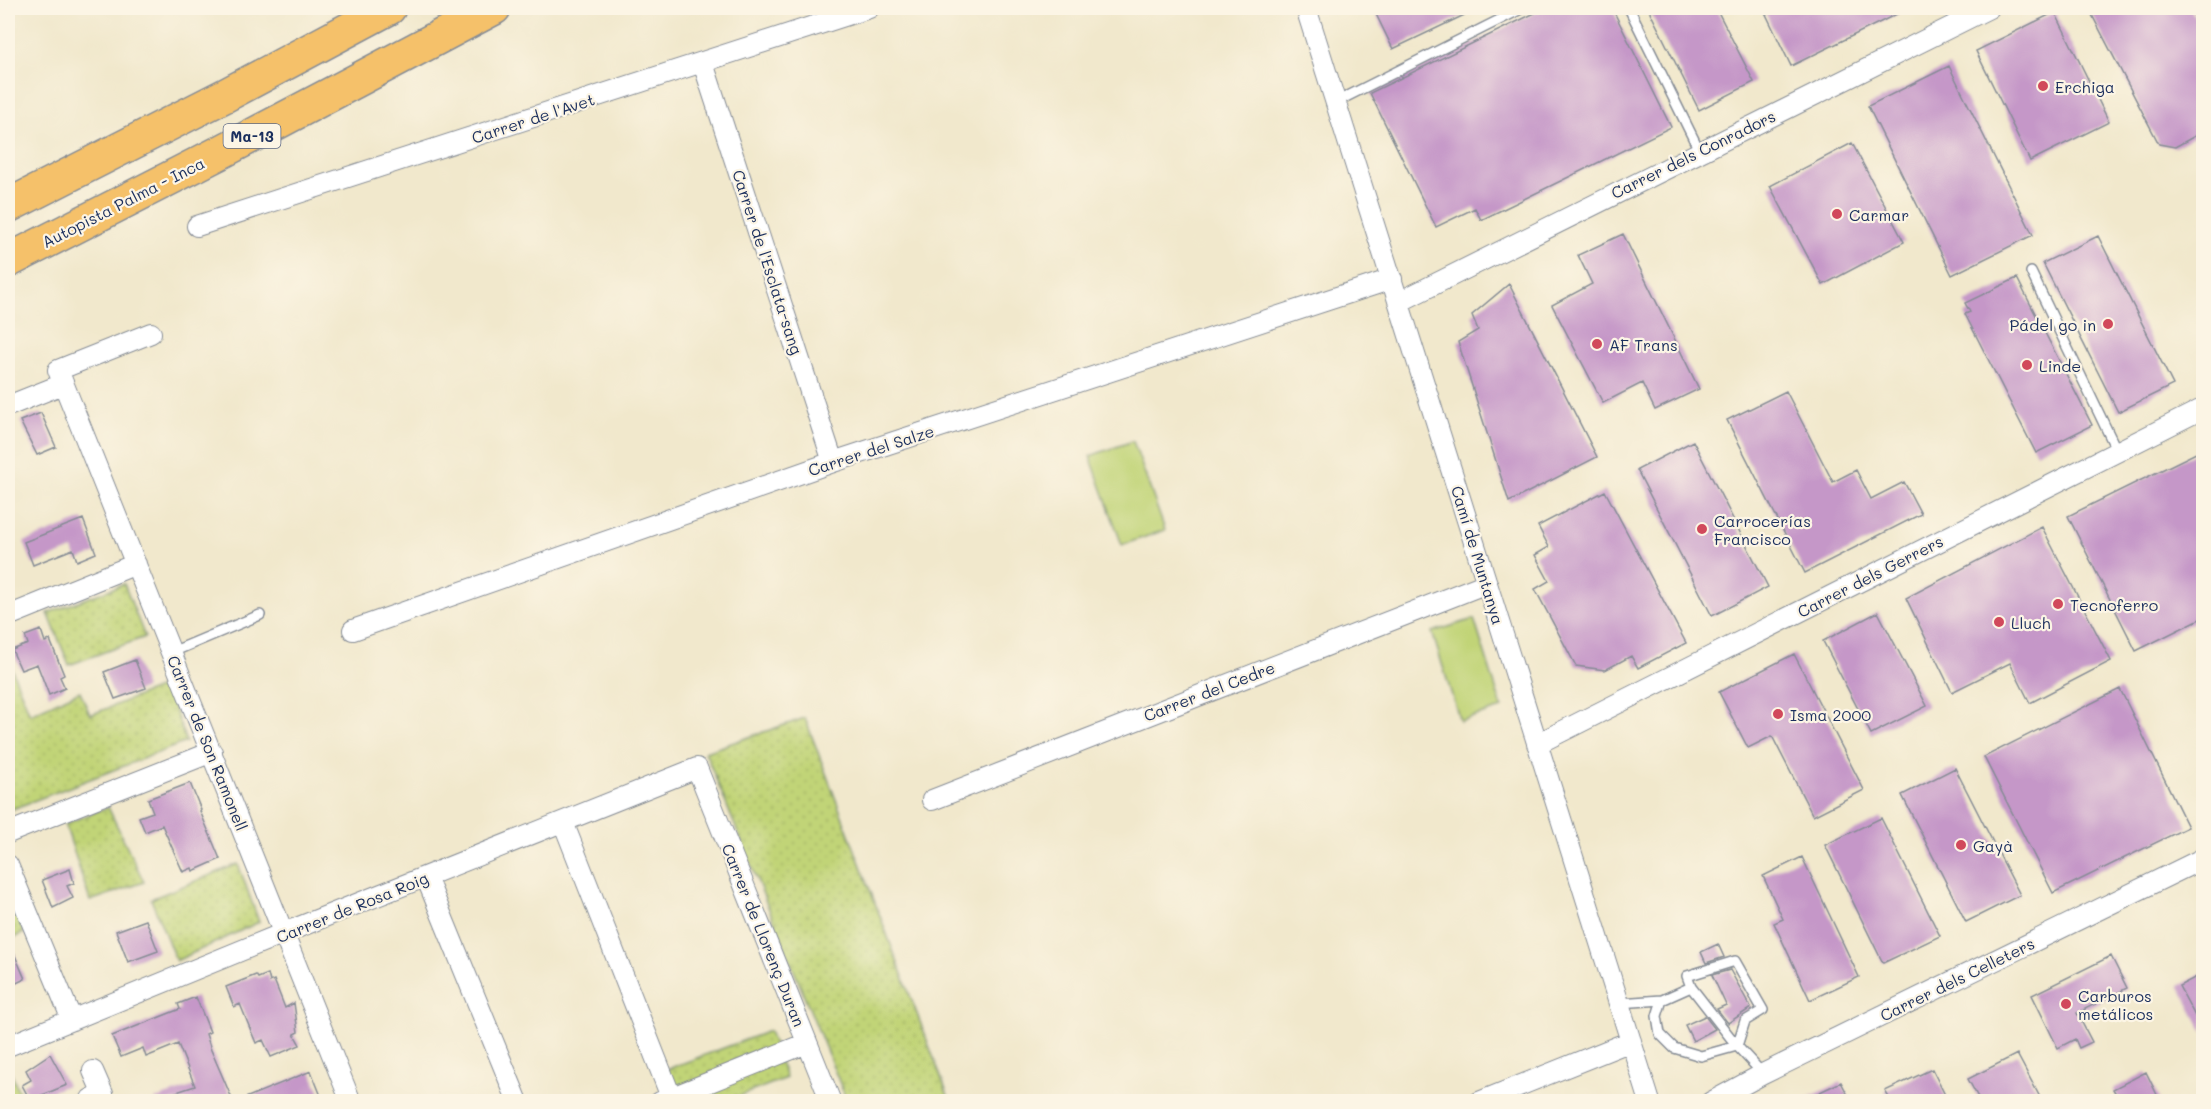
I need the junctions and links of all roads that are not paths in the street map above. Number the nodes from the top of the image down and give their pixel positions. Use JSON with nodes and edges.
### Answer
{"nodes":[{"id":1,"x":389,"y":8,"type":"edge"},
{"id":2,"x":494,"y":8,"type":"edge"},
{"id":3,"x":869,"y":8,"type":"edge"},
{"id":4,"x":1306,"y":8,"type":"edge"},
{"id":5,"x":1523,"y":8,"type":"edge"},
{"id":6,"x":1629,"y":8,"type":"edge"},
{"id":7,"x":1989,"y":8,"type":"edge"},
{"id":8,"x":703,"y":63,"type":"junction"},
{"id":9,"x":1336,"y":102,"type":"junction"},
{"id":10,"x":1699,"y":150,"type":"junction"},
{"id":11,"x":8,"y":206,"type":"edge"},
{"id":12,"x":197,"y":226,"type":"dead end"},
{"id":13,"x":8,"y":261,"type":"edge"},
{"id":14,"x":2031,"y":272,"type":"dead end"},
{"id":15,"x":1392,"y":279,"type":"junction"},
{"id":16,"x":1399,"y":302,"type":"junction"},
{"id":17,"x":151,"y":333,"type":"dead end"},
{"id":18,"x":63,"y":384,"type":"junction"},
{"id":19,"x":8,"y":406,"type":"edge"},
{"id":20,"x":2204,"y":408,"type":"edge"},
{"id":21,"x":2117,"y":452,"type":"junction"},
{"id":22,"x":832,"y":462,"type":"junction"},
{"id":23,"x":136,"y":564,"type":"junction"},
{"id":24,"x":1487,"y":583,"type":"junction"},
{"id":25,"x":260,"y":615,"type":"dead end"},
{"id":26,"x":8,"y":616,"type":"edge"},
{"id":27,"x":353,"y":630,"type":"dead end"},
{"id":28,"x":172,"y":652,"type":"junction"},
{"id":29,"x":1537,"y":744,"type":"junction"},
{"id":30,"x":212,"y":752,"type":"junction"},
{"id":31,"x":696,"y":768,"type":"joint"},
{"id":32,"x":932,"y":800,"type":"dead end"},
{"id":33,"x":563,"y":822,"type":"junction"},
{"id":34,"x":8,"y":833,"type":"edge"},
{"id":35,"x":2204,"y":858,"type":"edge"},
{"id":36,"x":8,"y":864,"type":"edge"},
{"id":37,"x":426,"y":877,"type":"junction"},
{"id":38,"x":284,"y":933,"type":"junction"},
{"id":39,"x":1691,"y":987,"type":"junction"},
{"id":40,"x":1662,"y":1000,"type":"junction"},
{"id":41,"x":1619,"y":1003,"type":"junction"},
{"id":42,"x":72,"y":1020,"type":"junction"},
{"id":43,"x":1631,"y":1041,"type":"junction"},
{"id":44,"x":807,"y":1043,"type":"junction"},
{"id":45,"x":8,"y":1046,"type":"edge"},
{"id":46,"x":1737,"y":1046,"type":"junction"},
{"id":47,"x":93,"y":1071,"type":"dead end"},
{"id":48,"x":1764,"y":1074,"type":"junction"},
{"id":49,"x":1501,"y":1097,"type":"edge"},
{"id":50,"x":668,"y":1100,"type":"edge"},
{"id":51,"x":92,"y":1101,"type":"edge"},
{"id":52,"x":351,"y":1101,"type":"edge"},
{"id":53,"x":518,"y":1101,"type":"edge"},
{"id":54,"x":831,"y":1101,"type":"edge"},
{"id":55,"x":1479,"y":1101,"type":"edge"},
{"id":56,"x":1650,"y":1101,"type":"edge"},
{"id":57,"x":1711,"y":1101,"type":"edge"}],
"edges":[{"from":1,"to":11,"type":"highway"},
{"from":2,"to":13,"type":"highway","name":"Autopista Palma - Inca","number":"Ma-13"},
{"from":3,"to":8,"type":"street","name":"Carrer de l'Avet"},
{"from":4,"to":9,"type":"street","name":"Camí de Muntanya"},
{"from":5,"to":9,"type":"lane"},
{"from":6,"to":10,"type":"lane"},
{"from":7,"to":10,"type":"street","name":"Carrer dels Conradors"},
{"from":8,"to":12,"type":"street","name":"Carrer de l'Avet"},
{"from":8,"to":22,"type":"street","name":"Carrer de l'Esclata-sang"},
{"from":9,"to":15,"type":"street","name":"Camí de Muntanya"},
{"from":10,"to":16,"type":"street","name":"Carrer dels Conradors"},
{"from":14,"to":21,"type":"lane"},
{"from":15,"to":16,"type":"street","name":"Camí de Muntanya"},
{"from":15,"to":22,"type":"street","name":"Carrer del Salze"},
{"from":16,"to":24,"type":"street","name":"Camí de Muntanya"},
{"from":17,"to":18,"type":"street"},
{"from":18,"to":19,"type":"street"},
{"from":18,"to":23,"type":"street","name":"Carrer de Son Ramonell"},
{"from":20,"to":21,"type":"street","name":"Carrer dels Gerrers"},
{"from":21,"to":29,"type":"street","name":"Carrer dels Gerrers"},
{"from":22,"to":27,"type":"street","name":"Carrer del Salze"},
{"from":23,"to":26,"type":"street"},
{"from":23,"to":28,"type":"street","name":"Carrer de Son Ramonell"},
{"from":24,"to":29,"type":"street","name":"Camí de Muntanya"},
{"from":24,"to":32,"type":"street","name":"Carrer del Cedre"},
{"from":25,"to":28,"type":"lane"},
{"from":28,"to":30,"type":"street","name":"Carrer de Son Ramonell"},
{"from":29,"to":41,"type":"street","name":"Camí de Muntanya"},
{"from":30,"to":34,"type":"street"},
{"from":30,"to":38,"type":"street","name":"Carrer de Son Ramonell"},
{"from":31,"to":33,"type":"street","name":"Carrer de Rosa Roig"},
{"from":31,"to":44,"type":"street","name":"Carrer de Llorenç Duran"},
{"from":33,"to":37,"type":"street","name":"Carrer de Rosa Roig"},
{"from":33,"to":50,"type":"street"},
{"from":35,"to":48,"type":"street","name":"Carrer dels Celleters"},
{"from":36,"to":42,"type":"street"},
{"from":37,"to":38,"type":"street","name":"Carrer de Rosa Roig"},
{"from":37,"to":53,"type":"street"},
{"from":38,"to":42,"type":"street","name":"Carrer de Rosa Roig"},
{"from":38,"to":52,"type":"street","name":"Carrer de Son Ramonell"},
{"from":39,"to":40,"type":"lane"},
{"from":39,"to":46,"type":"lane"},
{"from":39,"to":46,"type":"lane"},
{"from":40,"to":41,"type":"lane"},
{"from":40,"to":46,"type":"lane"},
{"from":41,"to":43,"type":"street","name":"Camí de Muntanya"},
{"from":42,"to":45,"type":"street","name":"Carrer de Rosa Roig"},
{"from":43,"to":49,"type":"street"},
{"from":43,"to":56,"type":"street","name":"Camí de Muntanya"},
{"from":44,"to":50,"type":"street"},
{"from":44,"to":54,"type":"street","name":"Carrer de Llorenç Duran"},
{"from":46,"to":48,"type":"lane"},
{"from":47,"to":51,"type":"street"},
{"from":48,"to":57,"type":"street","name":"Carrer dels Celleters"},
{"from":49,"to":55,"type":"street"}]}
